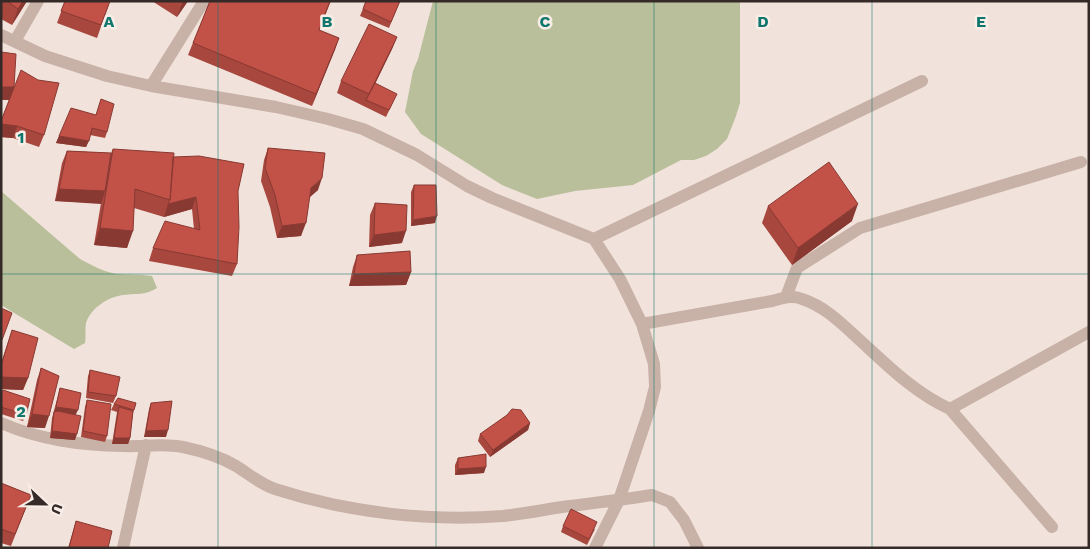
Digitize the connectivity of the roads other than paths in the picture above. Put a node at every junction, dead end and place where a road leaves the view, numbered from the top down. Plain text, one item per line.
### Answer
1 (38, 1) edge
2 (204, 1) edge
3 (1, 34) edge
4 (15, 41) junction
5 (922, 81) dead end
6 (151, 86) junction
7 (1081, 162) dead end
8 (594, 239) junction
9 (786, 297) junction
10 (642, 324) junction
11 (1089, 332) edge
12 (950, 409) junction
13 (1, 423) edge
14 (146, 445) junction
15 (619, 500) junction
16 (1052, 528) dead end
17 (122, 548) edge
18 (595, 548) edge
19 (698, 548) edge

1 - 4 street
2 - 6 street
3 - 4 street
4 - 6 street
5 - 8 street
6 - 8 street
7 - 9 street
8 - 10 street
9 - 10 street
9 - 12 street
10 - 15 street
11 - 12 street
12 - 16 street
13 - 14 street
14 - 15 street
14 - 17 street
15 - 18 street
15 - 19 street

